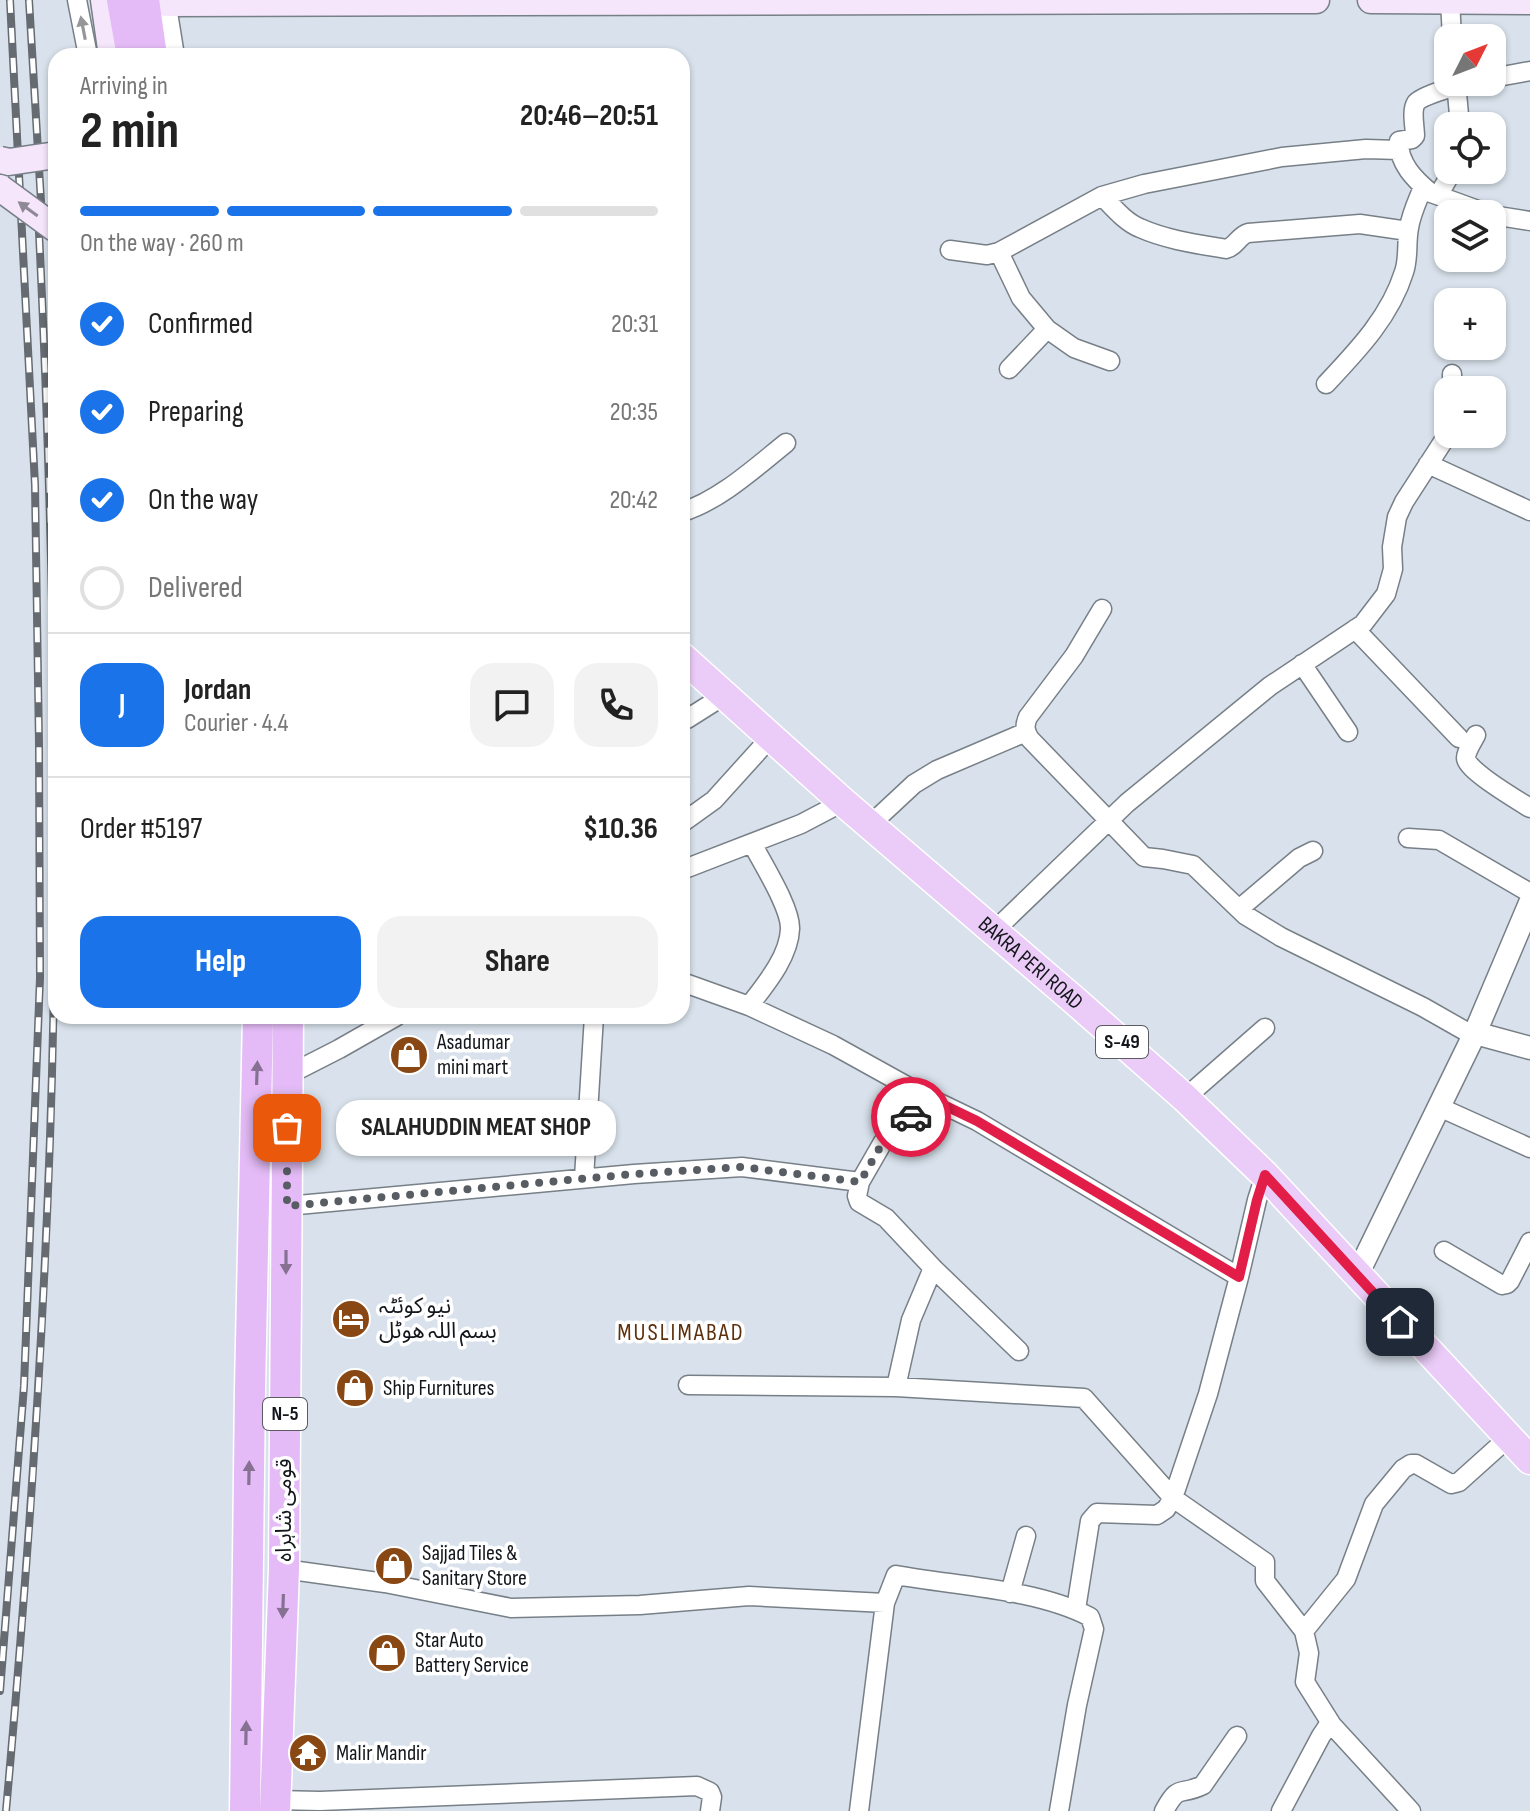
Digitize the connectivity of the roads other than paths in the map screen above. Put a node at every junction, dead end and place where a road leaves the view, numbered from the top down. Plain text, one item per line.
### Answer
1 (77, 0) edge
2 (104, 0) edge
3 (122, 0) edge
4 (1316, 0) edge
5 (1371, 0) edge
6 (1450, 0) edge
7 (159, 1) edge
8 (265, 1) edge
9 (744, 1) edge
10 (1530, 1) edge
11 (1451, 24) edge
12 (86, 48) edge
13 (111, 48) edge
14 (131, 48) edge
15 (153, 48) edge
16 (173, 48) edge
17 (1530, 71) edge
18 (1506, 75) edge
19 (1434, 94) edge
20 (1399, 150) junction
21 (48, 156) edge
22 (0, 160) edge
23 (1438, 184) edge
24 (0, 188) edge
25 (1431, 191) junction
26 (1102, 196) junction
27 (1454, 200) edge
28 (1506, 217) edge
29 (1530, 221) edge
30 (48, 223) edge
31 (1408, 231) junction
32 (950, 250) dead end
33 (999, 252) junction
34 (1047, 329) junction
35 (1110, 361) dead end
36 (1009, 369) dead end
37 (1326, 384) dead end
38 (786, 443) dead end
39 (1439, 448) edge
40 (1428, 464) junction
41 (690, 509) edge
42 (1530, 511) edge
43 (1102, 609) dead end
44 (1355, 629) junction
45 (690, 664) edge
46 (1302, 664) junction
47 (725, 695) junction
48 (690, 717) edge
49 (1026, 732) junction
50 (1348, 732) dead end
51 (771, 737) junction
52 (843, 802) junction
53 (1530, 808) edge
54 (690, 817) edge
55 (1109, 820) junction
56 (870, 825) junction
57 (1408, 838) dead end
58 (752, 843) junction
59 (1313, 851) dead end
60 (690, 867) edge
61 (1530, 893) edge
62 (1530, 903) edge
63 (1239, 909) junction
64 (994, 931) junction
65 (690, 985) edge
66 (749, 1006) junction
67 (258, 1024) edge
68 (288, 1024) edge
69 (383, 1024) edge
70 (594, 1024) edge
71 (1265, 1028) dead end
72 (1474, 1034) junction
73 (1530, 1048) edge
74 (288, 1075) junction
75 (925, 1096) junction
76 (1185, 1098) junction
77 (1439, 1107) junction
78 (1530, 1148) edge
79 (1265, 1175) junction
80 (584, 1178) junction
81 (860, 1182) junction
82 (287, 1206) junction
83 (1530, 1242) edge
84 (1444, 1251) dead end
85 (933, 1268) junction
86 (1357, 1275) junction
87 (1522, 1276) edge
88 (1239, 1277) junction
89 (1019, 1351) dead end
90 (688, 1385) dead end
91 (896, 1387) junction
92 (1508, 1438) junction
93 (1530, 1460) edge
94 (1173, 1498) junction
95 (1026, 1536) dead end
96 (284, 1569) junction
97 (1010, 1593) junction
98 (885, 1603) junction
99 (1076, 1609) junction
100 (1304, 1631) junction
101 (1332, 1725) junction
102 (1237, 1736) dead end
103 (275, 1806) edge
104 (242, 1807) edge
105 (710, 1811) edge
106 (859, 1811) edge
107 (1059, 1811) edge
108 (1164, 1811) edge
109 (1281, 1811) edge
110 (1411, 1811) edge

12 -> 1 street
2 - 13 main road
3 - 14 highway
4 - 9 main road
5 - 6 main road
6 - 10 main road
6 - 11 street
7 - 8 main road
7 - 15 highway
7 - 16 street
8 - 9 main road
17 - 18 street
19 - 20 street
20 - 25 street
20 - 26 street
21 - 22 main road, bridge
23 - 25 street
30 -> 24 main road, bridge
25 - 27 street
25 - 31 street
26 - 31 street
26 - 33 street
28 - 29 street
31 - 37 street
32 - 33 street
33 - 34 street
34 - 35 street
34 - 36 street
38 - 41 street
39 - 40 street
40 - 42 street
40 - 44 street
43 - 49 street
44 - 46 street
44 - 53 street
45 - 47 main road, BAKRA PERI ROAD / S-49
46 - 50 street
46 - 55 street
47 - 48 street
47 - 51 main road, BAKRA PERI ROAD / S-49
49 - 55 street
49 - 56 street
51 - 52 main road, BAKRA PERI ROAD / S-49
51 - 54 street
52 - 56 main road, BAKRA PERI ROAD / S-49
52 - 58 street
55 - 63 street
55 - 64 street
56 - 64 main road, BAKRA PERI ROAD / S-49
57 - 61 street
58 - 60 street
58 - 66 street
59 - 63 street
62 - 72 street
63 - 72 street
64 - 76 main road, BAKRA PERI ROAD / S-49
65 - 66 street
66 - 75 street
104 -> 67 highway, قومی شاہراہ / N-5
68 - 74 highway, قومی شاہراہ / N-5
69 - 74 street
70 - 80 street
71 - 76 street
72 - 73 street
72 - 77 street
74 - 82 highway, قومی شاہراہ / N-5
75 - 81 street
75 - 88 street
76 - 79 main road, BAKRA PERI ROAD / S-49
77 - 78 street
77 - 86 street
79 - 86 main road, BAKRA PERI ROAD / S-49
79 - 88 street
80 - 81 street
80 - 82 street
81 - 85 street
82 -> 96 highway, قومی شاہراہ / N-5
83 - 87 street
84 - 87 street
85 - 89 street
85 - 91 street
86 - 92 main road, BAKRA PERI ROAD / S-49
88 - 94 street
90 - 91 street
91 - 94 street
92 - 93 main road, BAKRA PERI ROAD / S-49
92 - 100 street
94 - 99 street
94 - 100 street
95 - 97 street
96 - 98 street
96 -> 103 highway, قومی شاہراہ / N-5
97 - 98 street
97 - 99 street
98 - 106 street
99 - 107 street
100 - 101 street
101 - 109 street
101 - 110 street
102 - 108 street
103 - 104 main road
103 - 105 street

